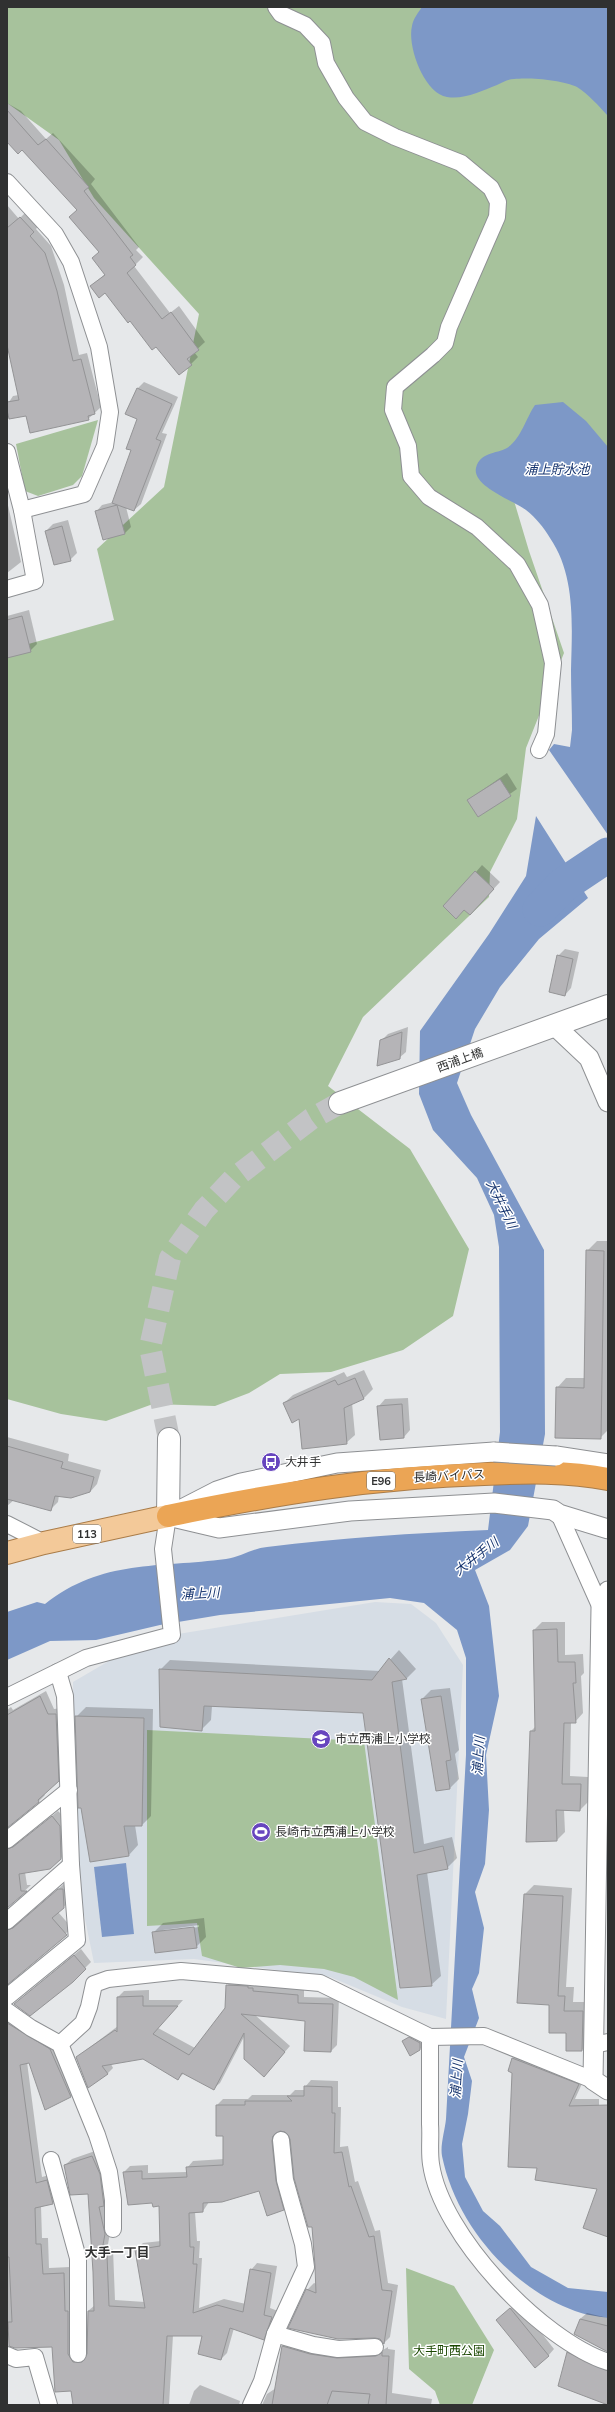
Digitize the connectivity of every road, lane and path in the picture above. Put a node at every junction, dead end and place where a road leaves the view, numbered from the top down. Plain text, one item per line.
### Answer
1 (276, 7) edge
2 (7, 182) edge
3 (7, 452) edge
4 (22, 510) junction
5 (7, 589) edge
6 (539, 750) dead end
7 (608, 1006) edge
8 (554, 1026) junction
9 (608, 1102) edge
10 (340, 1103) tunnel mouth
11 (169, 1439) tunnel mouth
12 (495, 1479) junction
13 (606, 1480) edge
14 (556, 1512) junction
15 (168, 1516) junction
16 (7, 1524) edge
17 (608, 1529) edge
18 (44, 1543) junction
19 (7, 1553) edge
20 (608, 1591) edge
21 (601, 1608) junction
22 (58, 1672) junction
23 (7, 1697) edge
24 (69, 1790) junction
25 (7, 1840) edge
26 (71, 1865) junction
27 (7, 1921) edge
28 (7, 1997) edge
29 (7, 2011) edge
30 (430, 2037) junction
31 (60, 2044) junction
32 (601, 2044) edge
33 (601, 2085) edge
34 (281, 2140) dead end
35 (51, 2160) dead end
36 (112, 2229) dead end
37 (275, 2334) junction
38 (375, 2347) dead end
39 (78, 2354) dead end
40 (7, 2356) edge
41 (608, 2362) edge
42 (49, 2405) edge
43 (251, 2405) edge

1 - 6 street
2 - 4 street
3 - 4 street
4 - 5 street
7 - 8 main road, 西浦上橋
8 - 9 street
8 - 10 main road, 西浦上橋
11 - 15 main road
12 - 13 highway, 長崎バイパス / E96
12 - 14 street
12 - 15 highway, 長崎バイパス / E96
12 - 15 street
12 - 15 street
14 - 17 street
14 - 21 street
15 - 18 main road, 113
15 - 22 street
16 - 18 street
18 - 19 main road, 113
20 - 21 street
21 - 32 street
22 - 23 street
22 - 24 street
24 - 25 street
24 - 26 street
26 - 27 street
26 - 28 street
29 - 31 street
30 - 31 street
30 - 33 street
30 - 41 street
31 - 36 street
32 - 33 street
34 - 37 street
35 - 39 street
37 - 38 street
37 - 43 street
40 - 42 street

